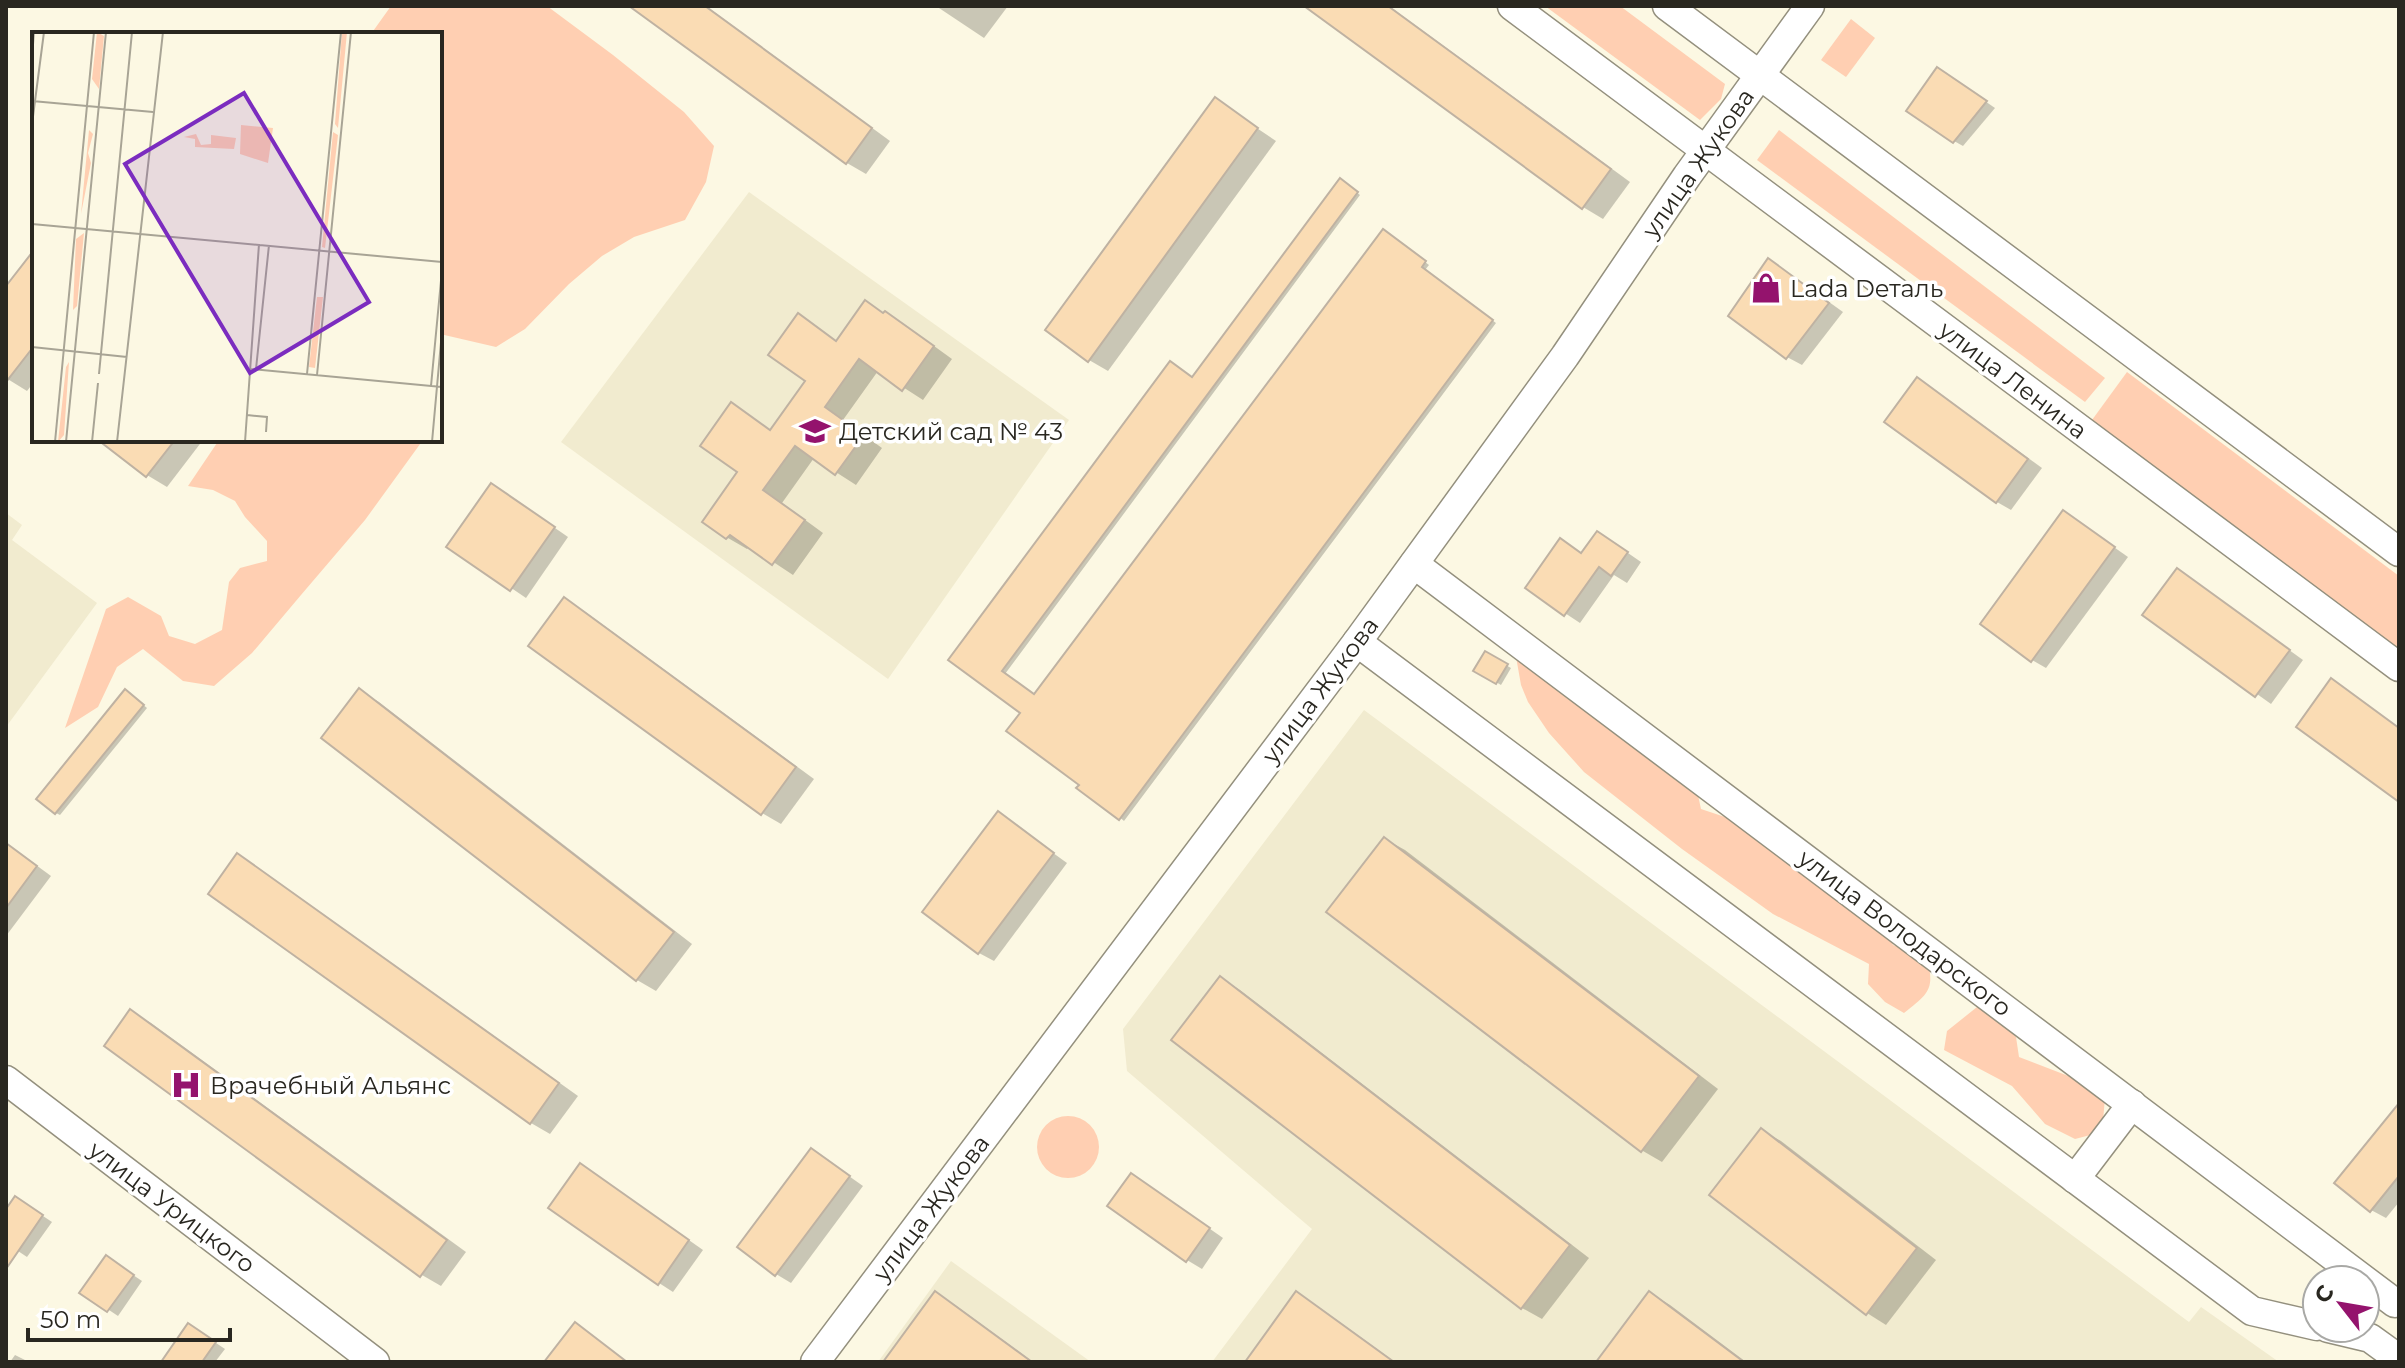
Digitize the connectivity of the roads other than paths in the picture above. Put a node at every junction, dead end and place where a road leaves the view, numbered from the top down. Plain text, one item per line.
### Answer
1 (1512, 6) edge
2 (1667, 6) edge
3 (1810, 6) edge
4 (1760, 76) junction
5 (1706, 150) junction
6 (2399, 552) edge
7 (1414, 564) junction
8 (1357, 642) junction
9 (2399, 667) edge
10 (6, 1080) edge
11 (2132, 1104) junction
12 (2075, 1179) junction
13 (2397, 1300) edge
14 (2301, 1322) edge
15 (2381, 1323) edge
16 (2378, 1344) edge
17 (2399, 1359) edge
18 (375, 1362) edge
19 (815, 1362) edge

1 - 5 street, улица Ленина
2 - 4 street
3 - 4 street, улица Жукова
4 - 5 street, улица Жукова
4 - 6 street
5 - 7 street, улица Жукова
5 - 9 street, улица Ленина
7 - 8 street, улица Жукова
7 - 11 street, улица Володарского
8 - 12 street
8 - 19 street, улица Жукова
10 - 18 street, улица Урицкого
11 - 12 street
11 - 13 street, улица Володарского
12 - 14 street
13 - 15 street
16 - 17 street

